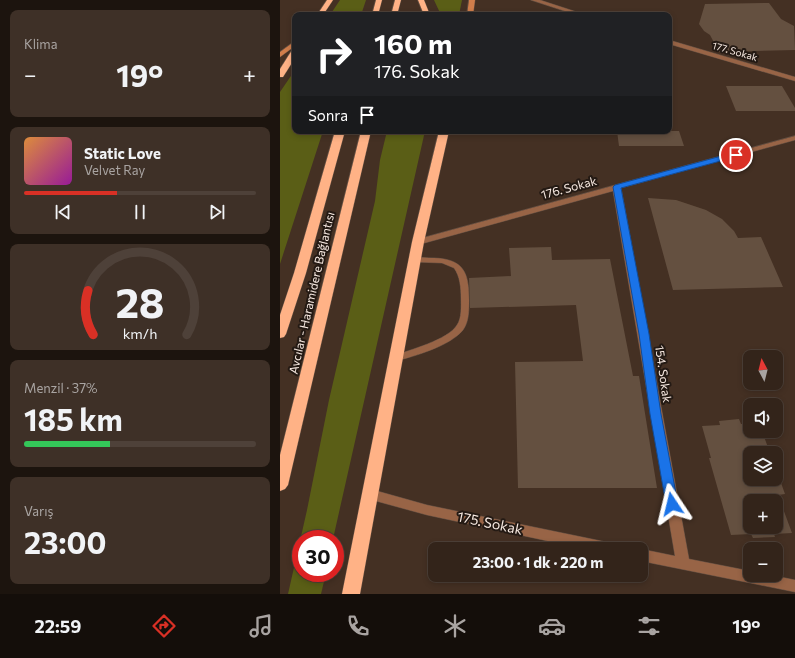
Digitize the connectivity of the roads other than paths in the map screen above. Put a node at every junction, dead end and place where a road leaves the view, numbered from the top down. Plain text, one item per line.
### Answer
1 (330, 0) edge
2 (379, 0) edge
3 (398, 0) edge
4 (421, 0) edge
5 (472, 0) edge
6 (534, 0) edge
7 (322, 12) edge
8 (375, 12) edge
9 (395, 12) edge
10 (426, 12) edge
11 (470, 12) edge
12 (573, 12) edge
13 (672, 43) edge
14 (292, 45) edge
15 (280, 55) edge
16 (292, 57) edge
17 (280, 75) edge
18 (795, 79) edge
19 (339, 134) edge
20 (365, 134) edge
21 (443, 134) edge
22 (795, 138) edge
23 (617, 187) junction
24 (418, 242) junction
25 (415, 260) junction
26 (280, 334) edge
27 (396, 358) junction
28 (280, 486) edge
29 (370, 494) junction
30 (578, 542) edge
31 (648, 557) edge
32 (682, 564) junction
33 (795, 586) edge
34 (351, 594) edge

1 - 7 highway
2 - 8 highway
3 - 9 highway
4 - 10 highway
5 - 11 main road
6 - 12 street
13 - 18 street, 177. Sokak
14 - 15 main road
16 - 17 highway
19 - 26 highway, Avcılar - Haramidere Bağlantısı
20 - 28 highway, Avcılar - Haramidere Bağlantısı
21 - 24 highway
22 - 23 street, 176. Sokak
23 - 24 street, 176. Sokak
23 - 32 street, 154. Sokak
24 - 25 highway
25 - 27 highway
25 - 27 lane
27 - 29 highway
29 - 30 street, 175. Sokak
29 - 34 highway
31 - 32 street
32 - 33 street

